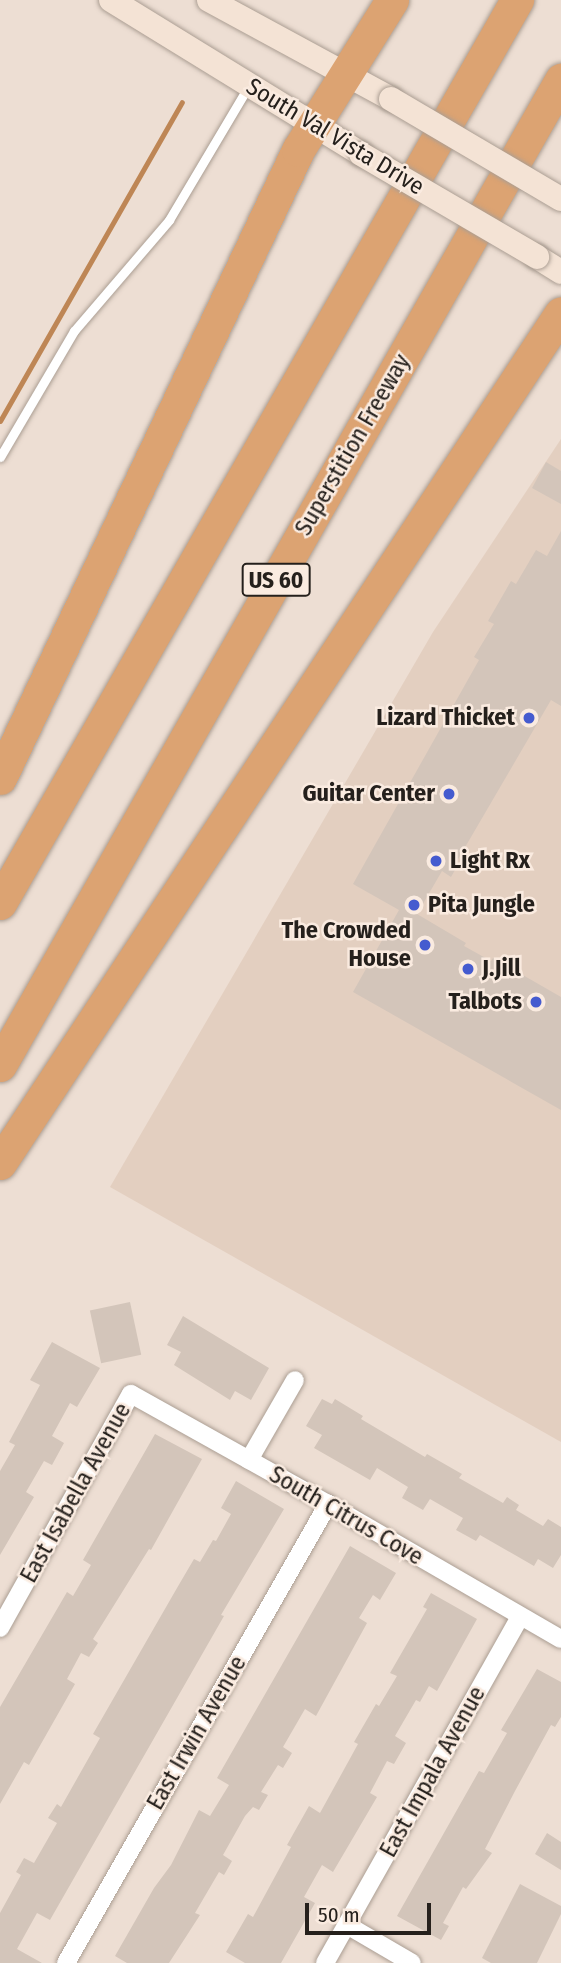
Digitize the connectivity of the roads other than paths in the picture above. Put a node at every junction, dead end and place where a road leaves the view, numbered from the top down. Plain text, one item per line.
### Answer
1 (111, 0) edge
2 (209, 0) edge
3 (391, 0) edge
4 (517, 0) edge
5 (344, 74) junction
6 (561, 80) edge
7 (249, 85) junction
8 (313, 125) junction
9 (561, 199) edge
10 (561, 272) edge
11 (561, 313) edge
12 (0, 457) edge
13 (0, 778) edge
14 (0, 903) edge
15 (0, 1065) edge
16 (0, 1163) edge
17 (295, 1380) dead end
18 (131, 1394) joint
19 (249, 1460) junction
20 (328, 1504) junction
21 (520, 1617) junction
22 (0, 1628) edge
23 (561, 1639) edge
24 (347, 1925) junction
25 (66, 1963) edge
26 (325, 1963) edge
27 (412, 1963) edge

1 - 7 main road, South Val Vista Drive
2 - 5 main road
3 - 5 highway
4 - 14 highway
5 - 8 highway
5 - 9 main road, bridge
6 - 15 highway, Superstition Freeway / US 60
7 - 8 main road, South Val Vista Drive
7 - 12 lane
8 - 10 main road, South Val Vista Drive, bridge
8 - 13 highway
11 - 16 highway
17 - 19 street
18 - 19 street, South Citrus Cove
18 - 22 street, East Isabella Avenue
19 - 20 street, South Citrus Cove
20 - 21 street, South Citrus Cove
20 - 25 street, East Irwin Avenue
21 - 23 street, South Citrus Cove
21 - 24 street, East Impala Avenue
24 - 26 street, East Impala Avenue
24 - 27 street

